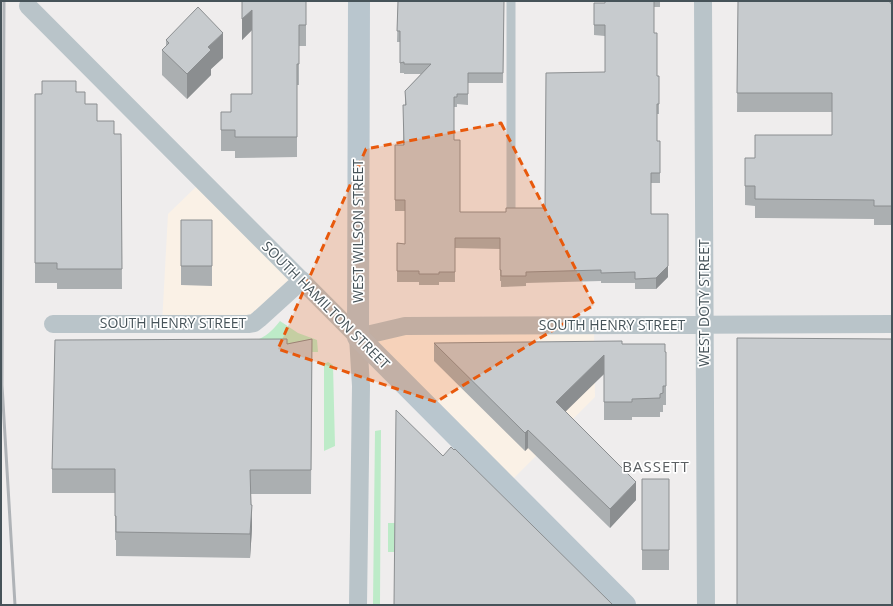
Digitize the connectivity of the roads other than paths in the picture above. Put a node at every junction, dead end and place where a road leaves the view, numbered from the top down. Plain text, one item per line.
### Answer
1 (359, 1) edge
2 (511, 1) edge
3 (703, 1) edge
4 (28, 6) dead end
5 (511, 208) edge
6 (302, 280) junction
7 (53, 324) dead end
8 (892, 324) edge
9 (704, 325) junction
10 (358, 337) junction
11 (358, 605) edge
12 (625, 605) edge
13 (706, 605) edge

1 - 10 street, WEST WILSON STREET
2 - 5 lane
3 - 9 street, WEST DOTY STREET
4 - 6 street, SOUTH HAMILTON STREET
6 - 7 street, SOUTH HENRY STREET
6 - 10 street, SOUTH HAMILTON STREET
8 - 9 street, SOUTH HENRY STREET
9 - 10 street, SOUTH HENRY STREET
9 - 13 street, WEST DOTY STREET
10 - 11 street, WEST WILSON STREET
10 - 12 street, SOUTH HAMILTON STREET

